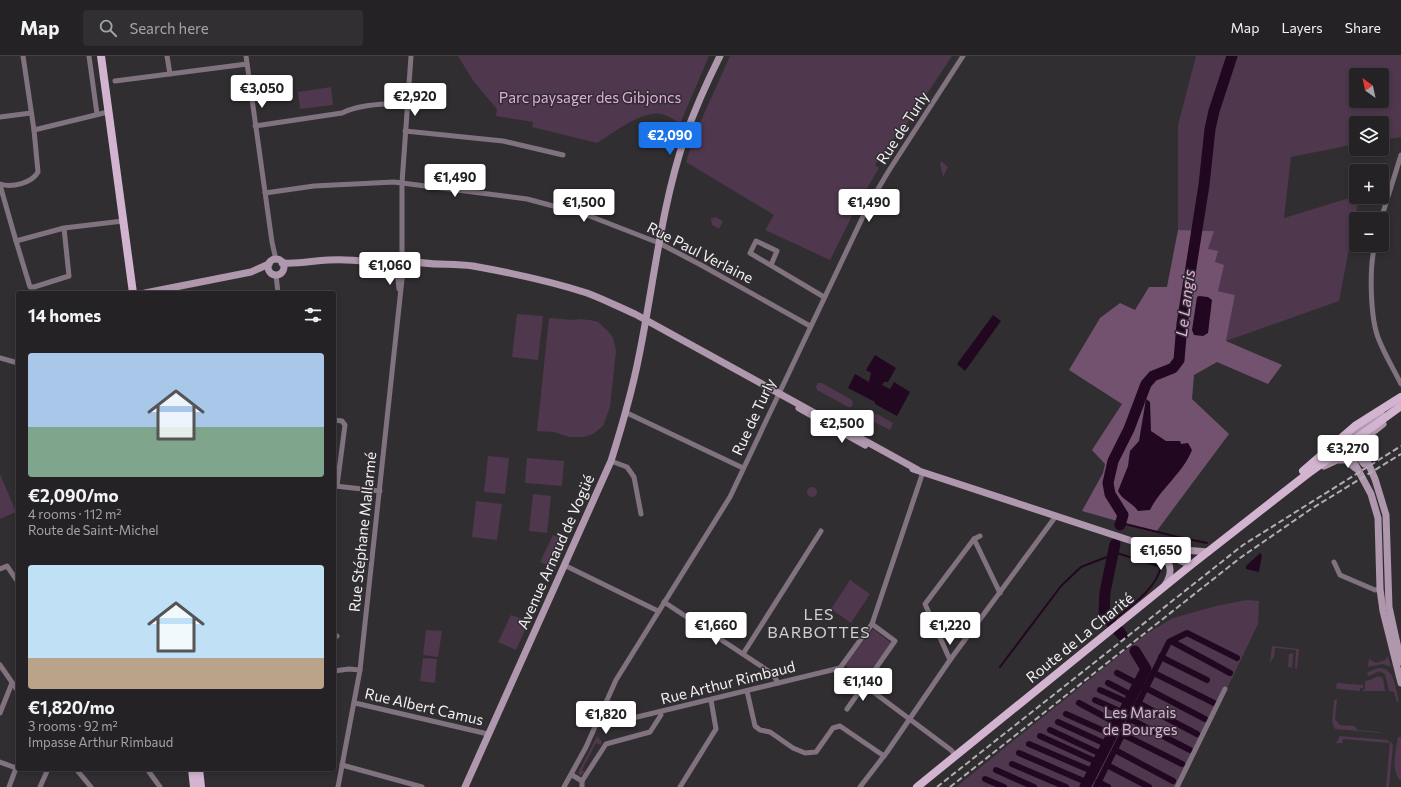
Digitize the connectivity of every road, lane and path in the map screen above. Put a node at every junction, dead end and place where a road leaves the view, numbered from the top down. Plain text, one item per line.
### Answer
1 (23, 56) edge
2 (89, 56) edge
3 (96, 56) edge
4 (101, 56) edge
5 (167, 56) edge
6 (246, 56) edge
7 (412, 56) edge
8 (720, 56) edge
9 (963, 56) edge
10 (247, 64) junction
11 (170, 74) junction
12 (115, 81) dead end
13 (408, 102) junction
14 (31, 113) junction
15 (103, 113) junction
16 (0, 117) edge
17 (255, 126) junction
18 (34, 130) junction
19 (405, 131) junction
20 (563, 155) dead end
21 (1401, 155) edge
22 (402, 183) junction
23 (0, 185) edge
24 (265, 193) junction
25 (1383, 212) edge
26 (120, 221) junction
27 (64, 228) junction
28 (16, 241) junction
29 (659, 243) junction
30 (1374, 252) edge
31 (279, 261) junction
32 (400, 261) junction
33 (269, 264) junction
34 (300, 264) junction
35 (771, 265) junction
36 (251, 272) junction
37 (276, 273) junction
38 (128, 291) edge
39 (133, 291) edge
40 (155, 291) edge
41 (278, 291) edge
42 (824, 297) junction
43 (645, 320) junction
44 (810, 326) junction
45 (0, 358) edge
46 (16, 362) edge
47 (1401, 384) edge
48 (778, 393) junction
49 (1401, 397) edge
50 (1388, 406) junction
51 (1401, 407) edge
52 (627, 413) junction
53 (336, 420) edge
54 (1352, 441) junction
55 (1347, 449) junction
56 (1328, 450) junction
57 (611, 461) junction
58 (743, 468) junction
59 (921, 471) junction
60 (336, 486) edge
61 (380, 491) junction
62 (1371, 494) junction
63 (1382, 500) junction
64 (1261, 511) junction
65 (640, 514) dead end
66 (1056, 516) junction
67 (821, 531) dead end
68 (980, 536) dead end
69 (974, 539) junction
70 (1138, 543) junction
71 (1185, 550) junction
72 (1208, 552) junction
73 (1162, 553) junction
74 (1334, 562) dead end
75 (564, 565) junction
76 (1191, 565) junction
77 (0, 570) edge
78 (16, 579) edge
79 (1162, 588) junction
80 (1380, 589) junction
81 (1000, 593) junction
82 (664, 602) junction
83 (658, 611) junction
84 (872, 624) junction
85 (743, 654) junction
86 (950, 660) junction
87 (1401, 662) edge
88 (0, 665) edge
89 (840, 668) junction
90 (360, 670) junction
91 (336, 671) edge
92 (12, 683) junction
93 (778, 683) junction
94 (1401, 683) edge
95 (864, 685) junction
96 (16, 689) edge
97 (1225, 689) dead end
98 (747, 690) junction
99 (711, 700) junction
100 (355, 703) junction
101 (847, 709) dead end
102 (660, 712) junction
103 (0, 713) edge
104 (909, 718) junction
105 (598, 722) junction
106 (488, 734) junction
107 (884, 756) junction
108 (956, 756) junction
109 (0, 762) edge
110 (342, 765) junction
111 (16, 766) edge
112 (16, 769) edge
113 (47, 771) edge
114 (78, 771) edge
115 (148, 771) edge
116 (192, 771) edge
117 (199, 771) edge
118 (572, 774) junction
119 (582, 781) junction
120 (9, 787) edge
121 (40, 787) edge
122 (91, 787) edge
123 (160, 787) edge
124 (194, 787) edge
125 (201, 787) edge
126 (338, 787) edge
127 (422, 787) edge
128 (465, 787) edge
129 (564, 787) edge
130 (582, 787) edge
131 (680, 787) edge
132 (860, 787) edge
133 (917, 787) edge
134 (1177, 787) edge

1 - 14 street
2 - 15 street
3 - 15 main road
4 - 15 main road
5 - 11 street
6 - 10 street
7 - 13 street, Rue Stéphane Mallarmé
8 - 29 main road, Avenue Arnaud de Vogüé
9 - 42 street, Rue de Turly
10 - 11 street
10 - 17 street
11 - 12 street
13 - 17 street
13 - 19 street, Rue Stéphane Mallarmé
14 - 16 street
14 - 18 street
15 - 18 street
15 - 26 main road
17 - 24 street
18 - 23 street
19 - 20 street
19 - 22 street, Rue Stéphane Mallarmé
21 - 25 street
22 - 24 street, Rue Paul Verlaine
22 - 29 street, Rue Paul Verlaine
22 - 32 street, Rue Stéphane Mallarmé
23 - 28 street
24 - 31 street
26 - 27 street
26 - 38 main road
26 - 39 main road
27 - 28 street
27 - 28 street
29 - 43 main road, Avenue Arnaud de Vogüé
29 - 44 street, Rue Paul Verlaine
30 - 47 street
31 - 33 main road
31 - 34 main road
31 - 37 main road
32 - 34 main road
32 - 43 main road
32 - 61 street, Rue Stéphane Mallarmé
33 - 36 main road
33 - 37 main road
34 - 37 main road
35 - 35 street
35 - 42 street
36 - 37 main road
36 - 40 main road
37 - 41 street
42 - 44 street, Rue de Turly
43 - 48 main road
43 - 52 main road, Avenue Arnaud de Vogüé
44 - 48 street, Rue de Turly
45 - 46 street
48 - 58 street, Rue de Turly
48 - 59 main road
49 - 50 main road, Route de La Charité
50 - 54 main road
50 - 56 main road, Route de La Charité
51 - 54 main road, Route de La Charité
51 - 63 main road
52 - 57 main road, Avenue Arnaud de Vogüé
52 - 58 street
53 - 60 street
54 - 55 main road, Route de La Charité
55 - 56 main road
55 - 62 main road
55 - 63 main road
55 - 64 main road, Route de La Charité
56 - 64 main road, Route de La Charité
57 - 65 street
57 - 75 main road, Avenue Arnaud de Vogüé
58 - 82 street, Rue de Turly
59 - 66 main road
59 - 84 street
60 - 61 street
61 - 90 street, Rue Stéphane Mallarmé
62 - 64 main road
62 - 80 main road
63 - 87 main road
64 - 72 main road, Route de La Charité
66 - 70 main road
66 - 81 street
67 - 85 street
68 - 69 street
69 - 81 street
69 - 86 street
70 - 71 main road
70 - 73 main road
71 - 72 main road
71 - 76 main road
72 - 76 main road, Route de La Charité
73 - 76 main road
73 - 79 main road
74 - 80 street
75 - 83 street
75 - 106 main road, Avenue Arnaud de Vogüé
76 - 79 main road, Route de La Charité
77 - 78 street
79 - 108 main road, Route de La Charité
80 - 94 main road
81 - 86 street
82 - 83 street, Rue de Turly
82 - 85 street
83 - 105 street, Rue de Turly
84 - 89 street
84 - 95 street
85 - 93 street
86 - 104 street
88 - 92 street
89 - 93 street, Rue Arthur Rimbaud
89 - 95 street
90 - 91 street
90 - 100 street, Rue Stéphane Mallarmé
92 - 96 street
92 - 103 street
93 - 98 street, Rue Arthur Rimbaud
95 - 101 street
95 - 104 street
97 - 134 street
98 - 99 street, Rue Arthur Rimbaud
98 - 107 street
99 - 102 street, Rue Arthur Rimbaud
99 - 131 street
100 - 106 street, Rue Albert Camus
100 - 110 street, Rue Stéphane Mallarmé
102 - 105 street, Rue Arthur Rimbaud
102 - 119 street
104 - 107 street
104 - 108 street
105 - 118 street, Rue de Turly
106 - 128 main road, Avenue Arnaud de Vogüé
107 - 132 street
108 - 133 main road, Route de La Charité
109 - 111 street
110 - 126 street, Rue Stéphane Mallarmé
110 - 127 street
112 - 120 street
113 - 121 street
114 - 122 street
115 - 123 street
116 - 124 main road
117 - 125 main road
118 - 119 street
118 - 129 street, Rue de Turly
119 - 130 street

